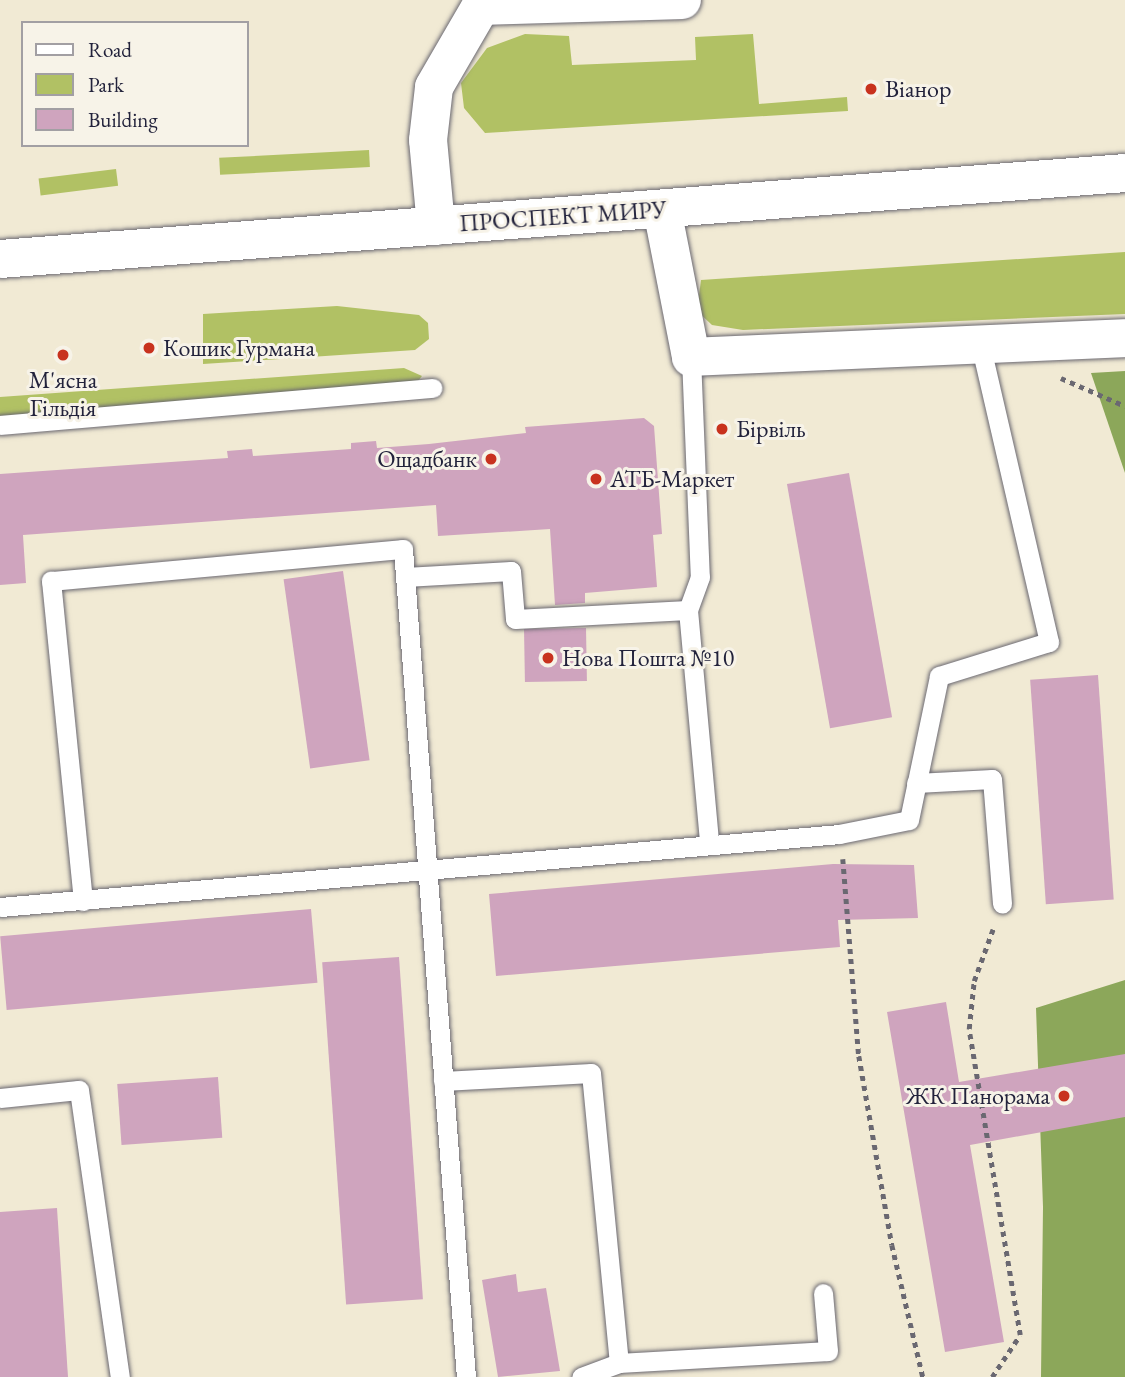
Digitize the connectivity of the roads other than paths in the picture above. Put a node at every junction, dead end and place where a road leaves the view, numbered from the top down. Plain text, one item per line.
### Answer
1 (682, 0) edge
2 (482, 2) edge
3 (1125, 173) edge
4 (662, 209) junction
5 (436, 226) junction
6 (0, 260) edge
7 (1125, 338) edge
8 (684, 341) junction
9 (980, 344) junction
10 (432, 388) dead end
11 (0, 425) edge
12 (405, 577) junction
13 (688, 610) junction
14 (916, 783) junction
15 (709, 842) junction
16 (431, 865) junction
17 (83, 901) junction
18 (1002, 904) road end
19 (0, 907) edge
20 (443, 1081) junction
21 (0, 1098) edge
22 (823, 1293) dead end
23 (619, 1363) junction
24 (120, 1377) edge
25 (466, 1377) edge
26 (582, 1377) edge

1 - 2 main road
2 - 5 main road
3 - 4 main road, ПРОСПЕКТ МИРУ
4 - 5 main road, ПРОСПЕКТ МИРУ
4 - 8 main road
5 - 6 main road, ПРОСПЕКТ МИРУ
7 - 9 main road
8 - 9 main road
8 - 13 lane
9 - 14 lane
10 - 11 lane
12 - 13 lane
12 - 16 lane
12 - 17 lane
13 - 15 lane
14 - 15 lane
14 - 18 lane
15 - 16 lane
16 - 17 lane
16 - 20 lane
17 - 19 lane
20 - 23 lane
20 - 25 lane
21 - 24 lane
22 - 23 lane
23 - 26 lane

